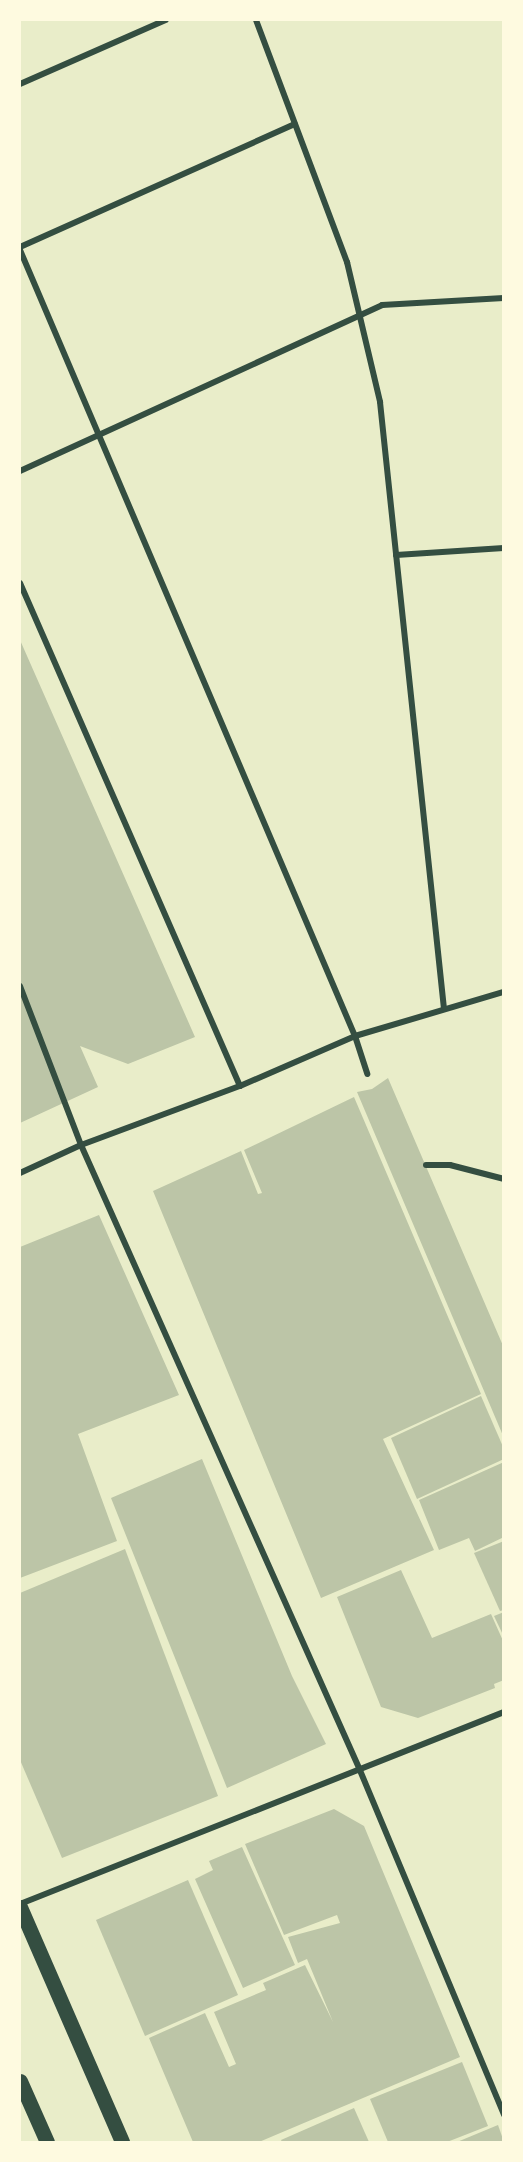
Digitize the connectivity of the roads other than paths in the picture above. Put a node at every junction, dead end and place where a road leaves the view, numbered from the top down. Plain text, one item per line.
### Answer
1 (166, 20) edge
2 (256, 20) edge
3 (20, 84) edge
4 (295, 124) junction
5 (20, 248) edge
6 (504, 298) edge
7 (360, 314) junction
8 (100, 434) junction
9 (20, 471) edge
10 (504, 548) edge
11 (396, 555) junction
12 (20, 583) edge
13 (20, 986) edge
14 (504, 992) edge
15 (444, 1009) junction
16 (355, 1036) junction
17 (367, 1074) dead end
18 (240, 1086) junction
19 (81, 1145) junction
20 (426, 1165) dead end
21 (20, 1173) edge
22 (504, 1179) edge
23 (504, 1712) edge
24 (359, 1768) junction
25 (20, 1906) edge
26 (20, 2081) edge
27 (504, 2115) edge
28 (47, 2142) edge
29 (122, 2142) edge

1 - 3 street
2 - 4 street
4 - 5 street
4 - 7 street
5 - 8 street
6 - 7 street
7 - 8 street
7 - 11 street
8 - 9 street
8 - 16 street
10 - 11 street
11 - 15 street
12 - 18 street
13 - 19 street
14 - 15 street
15 - 16 street
16 - 17 street
16 - 18 street
18 - 19 street
19 - 21 street
19 - 24 street
20 - 22 street
23 - 24 street
24 - 25 street
24 - 27 street
25 - 29 main road
26 - 28 main road

